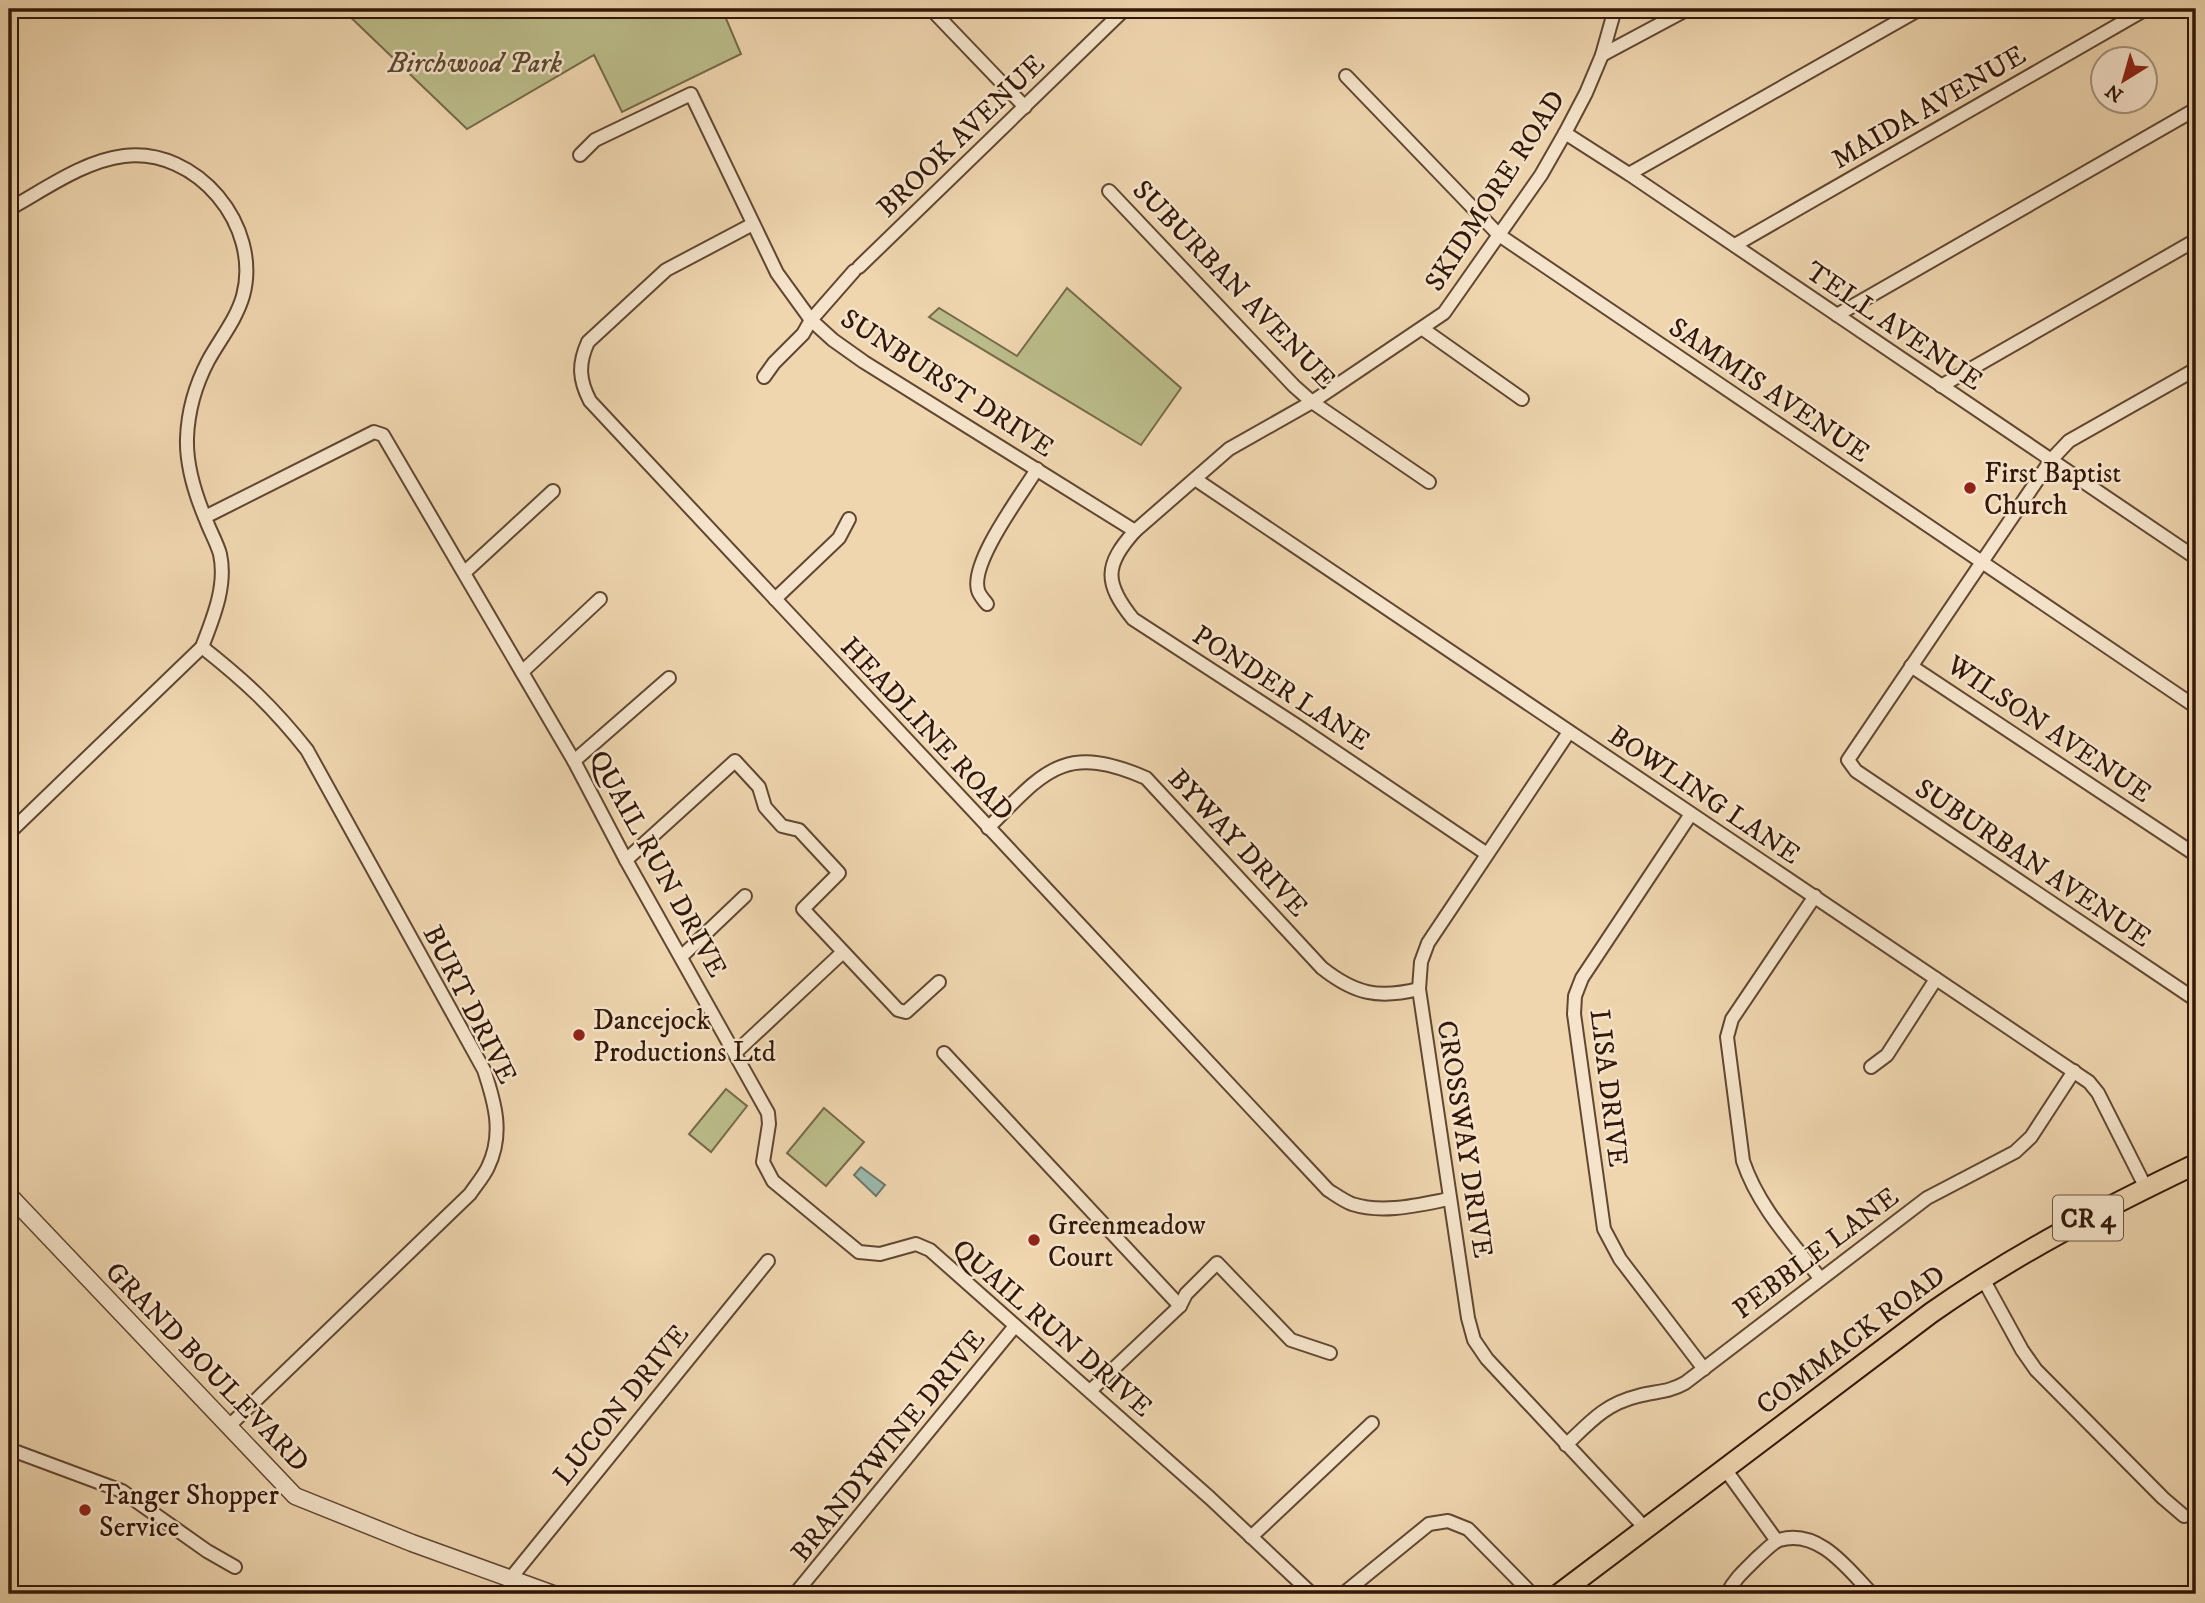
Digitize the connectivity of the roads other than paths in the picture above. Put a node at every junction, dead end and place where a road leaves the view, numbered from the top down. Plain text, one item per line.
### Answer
1 (931, 9) edge
2 (1125, 9) edge
3 (1615, 9) edge
4 (1688, 9) edge
5 (1920, 9) edge
6 (2146, 9) edge
7 (1602, 55) junction
8 (1346, 76) dead end
9 (1025, 107) junction
10 (2196, 109) edge
11 (1565, 133) junction
12 (580, 155) dead end
13 (1629, 174) junction
14 (1109, 191) dead end
15 (9, 209) edge
16 (753, 224) junction
17 (1499, 235) junction
18 (2196, 240) edge
19 (1735, 245) junction
20 (1837, 315) junction
21 (811, 320) junction
22 (1423, 328) junction
23 (2196, 369) edge
24 (764, 377) dead end
25 (1941, 386) junction
26 (1522, 399) dead end
27 (1312, 402) junction
28 (2052, 460) junction
29 (1037, 469) junction
30 (1195, 479) junction
31 (1429, 482) dead end
32 (553, 491) dead end
33 (205, 517) junction
34 (849, 519) dead end
35 (1135, 531) junction
36 (2196, 558) edge
37 (1981, 562) junction
38 (465, 572) junction
39 (775, 599) junction
40 (600, 600) dead end
41 (986, 604) dead end
42 (202, 647) junction
43 (1911, 666) junction
44 (522, 672) junction
45 (669, 678) dead end
46 (2196, 707) edge
47 (1569, 732) junction
48 (574, 761) junction
49 (1691, 814) junction
50 (988, 828) junction
51 (9, 833) edge
52 (1487, 854) junction
53 (2196, 855) edge
54 (626, 860) junction
55 (745, 896) dead end
56 (1815, 896) junction
57 (843, 952) junction
58 (682, 957) junction
59 (1936, 979) junction
60 (939, 982) dead end
61 (1419, 989) junction
62 (2196, 1000) edge
63 (736, 1052) junction
64 (944, 1053) dead end
65 (1871, 1067) dead end
66 (2074, 1071) junction
67 (2196, 1164) edge
68 (2146, 1188) junction
69 (1450, 1199) junction
70 (12, 1204) edge
71 (768, 1261) dead end
72 (1982, 1277) junction
73 (1820, 1279) junction
74 (1180, 1306) junction
75 (1015, 1326) junction
76 (1330, 1353) dead end
77 (1704, 1369) junction
78 (1090, 1391) junction
79 (1372, 1423) dead end
80 (229, 1426) junction
81 (1566, 1445) junction
82 (9, 1449) edge
83 (1725, 1469) junction
84 (2184, 1516) dead end
85 (1646, 1529) junction
86 (1251, 1536) junction
87 (1777, 1541) junction
88 (235, 1567) dead end
89 (510, 1579) junction
90 (553, 1594) edge
91 (795, 1594) edge
92 (1312, 1594) edge
93 (1343, 1594) edge
94 (1532, 1594) edge
95 (1559, 1594) edge
96 (1727, 1594) edge
97 (1872, 1594) edge

1 - 9 street
2 - 9 street, BROOK AVENUE
3 - 7 street, SKIDMORE ROAD
4 - 7 street
5 - 13 street
6 - 19 street, MAIDA AVENUE
7 - 11 street, SKIDMORE ROAD
8 - 17 street, SAMMIS AVENUE
9 - 21 street, BROOK AVENUE
10 - 20 street
11 - 13 street, TELL AVENUE
11 - 17 street, SKIDMORE ROAD
12 - 16 street, SUNBURST DRIVE
13 - 19 street, TELL AVENUE
14 - 27 street, SUBURBAN AVENUE
15 - 33 street
16 - 21 street, SUNBURST DRIVE
16 - 39 street, HEADLINE ROAD
17 - 22 street, SKIDMORE ROAD
17 - 37 street, SAMMIS AVENUE
18 - 25 street
19 - 20 street, TELL AVENUE
20 - 25 street, TELL AVENUE
21 - 24 street, BROOK AVENUE
21 - 29 street, SUNBURST DRIVE
22 - 26 street
22 - 27 street, SKIDMORE ROAD
23 - 28 street
25 - 28 street, TELL AVENUE
27 - 30 street, SKIDMORE ROAD
27 - 31 street, SUBURBAN AVENUE
28 - 36 street, TELL AVENUE
28 - 37 street
29 - 35 street, SUNBURST DRIVE
29 - 41 street
30 - 35 street, PONDER LANE
30 - 47 street, BOWLING LANE
32 - 38 street
33 - 38 street, QUAIL RUN DRIVE
33 - 42 street
34 - 39 street
35 - 52 street, PONDER LANE
37 - 43 street
37 - 46 street, SAMMIS AVENUE
38 - 44 street, QUAIL RUN DRIVE
39 - 50 street, HEADLINE ROAD
40 - 44 street
42 - 51 street
42 - 80 street, BURT DRIVE
43 - 53 street, WILSON AVENUE
43 - 62 street, SUBURBAN AVENUE
44 - 48 street, QUAIL RUN DRIVE
45 - 48 street
47 - 49 street, BOWLING LANE
47 - 52 street, CROSSWAY DRIVE
48 - 54 street, QUAIL RUN DRIVE
49 - 56 street, BOWLING LANE
49 - 77 street, LISA DRIVE
50 - 61 street, BYWAY DRIVE
50 - 69 street, HEADLINE ROAD
52 - 61 street, CROSSWAY DRIVE
54 - 57 street
54 - 58 street, QUAIL RUN DRIVE
55 - 58 street
56 - 59 street, BOWLING LANE
56 - 73 street
57 - 60 street
57 - 63 street
58 - 63 street, QUAIL RUN DRIVE
59 - 65 street
59 - 66 street, BOWLING LANE
61 - 69 street, CROSSWAY DRIVE
63 - 75 street, QUAIL RUN DRIVE
64 - 74 street
66 - 68 street, BOWLING LANE
66 - 73 street, PEBBLE LANE
67 - 68 main road, COMMACK ROAD / CR 4
68 - 72 main road, COMMACK ROAD / CR 4
69 - 81 street, CROSSWAY DRIVE
70 - 80 street, GRAND BOULEVARD
71 - 89 street, LUCON DRIVE
72 - 83 main road, COMMACK ROAD / CR 4
72 - 84 street
73 - 77 street, PEBBLE LANE
74 - 76 street
74 - 78 street
75 - 78 street, QUAIL RUN DRIVE
75 - 91 street, BRANDYWINE DRIVE
77 - 81 street, PEBBLE LANE
78 - 86 street, QUAIL RUN DRIVE
79 - 86 street
80 - 89 street, GRAND BOULEVARD
81 - 85 street, CROSSWAY DRIVE
82 - 88 street
83 - 85 main road, COMMACK ROAD / CR 4
83 - 87 street
85 - 95 main road, COMMACK ROAD / CR 4
86 - 92 street, QUAIL RUN DRIVE
87 - 96 street
87 - 97 street
89 - 90 street, GRAND BOULEVARD
93 - 94 street

